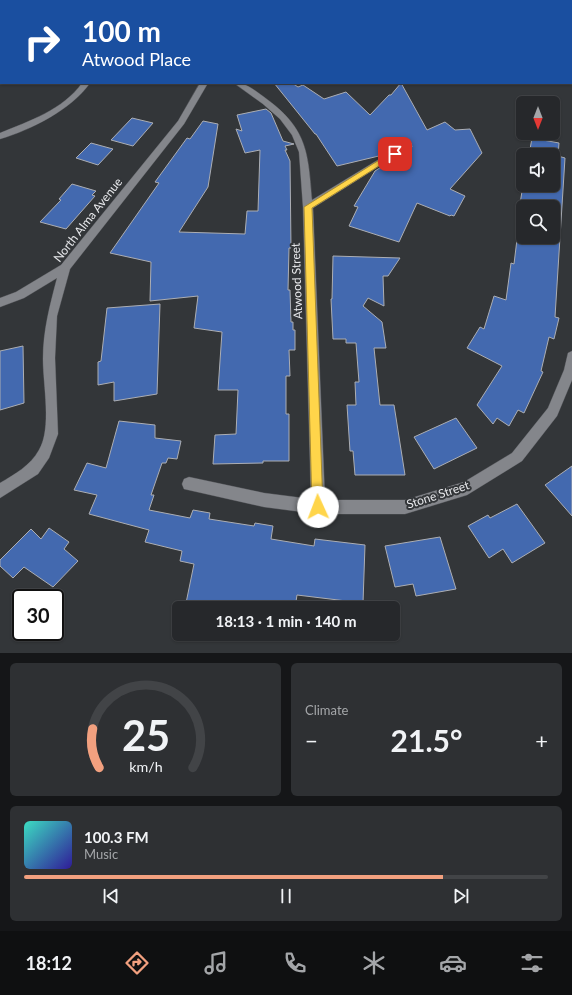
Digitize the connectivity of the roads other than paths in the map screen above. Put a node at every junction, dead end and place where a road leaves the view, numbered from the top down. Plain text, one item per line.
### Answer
1 (86, 84) edge
2 (203, 84) edge
3 (239, 84) edge
4 (0, 136) edge
5 (407, 146) dead end
6 (308, 207) junction
7 (65, 268) junction
8 (0, 303) edge
9 (572, 356) edge
10 (189, 484) dead end
11 (0, 491) edge
12 (318, 507) junction

1 - 4 street
2 - 7 street, North Alma Avenue
3 - 6 street, Atwood Street
5 - 6 street
6 - 12 street, Atwood Street
7 - 8 street
7 - 11 street, North Alma Avenue
9 - 12 street, Stone Street
10 - 12 street, Stone Street

